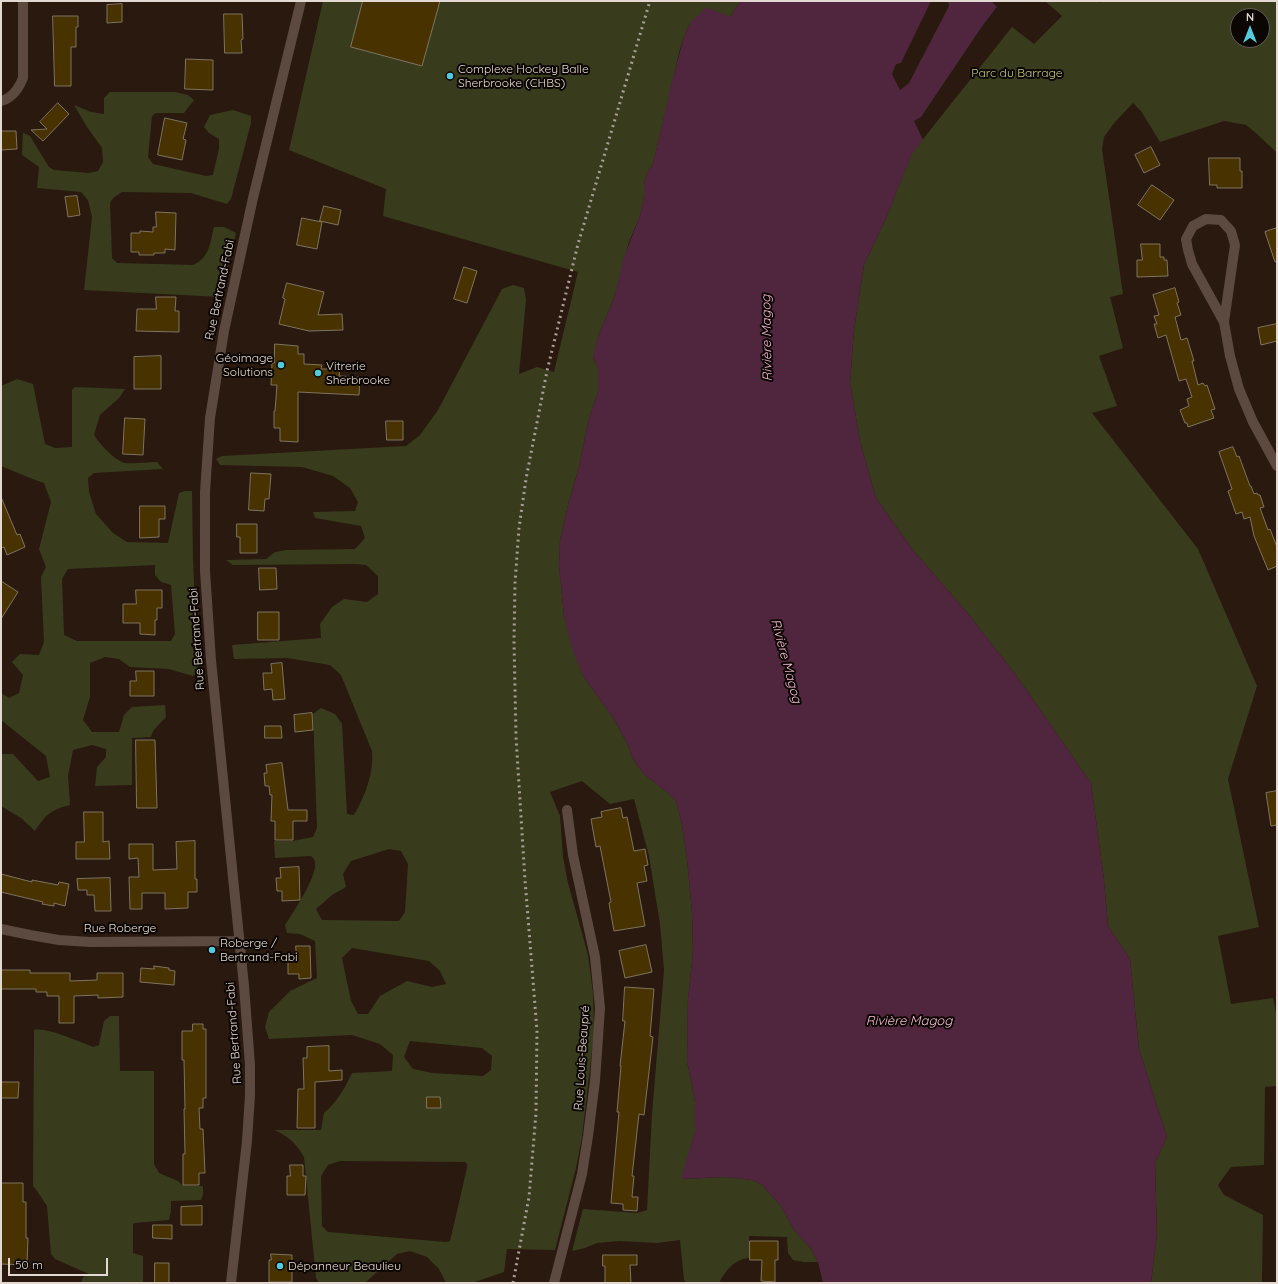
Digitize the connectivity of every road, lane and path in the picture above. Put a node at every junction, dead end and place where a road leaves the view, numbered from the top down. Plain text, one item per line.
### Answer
1 (23, 1) edge
2 (301, 1) edge
3 (1, 101) edge
4 (1224, 322) junction
5 (1277, 466) edge
6 (567, 810) dead end
7 (1, 928) edge
8 (240, 941) junction
9 (231, 1283) edge
10 (554, 1283) edge

1 - 3 street
2 - 8 street, Rue Bertrand-Fabi
4 - 4 street
4 - 5 street
6 - 10 street, Rue Louis-Beaupré
7 - 8 street, Rue Roberge
8 - 9 street, Rue Bertrand-Fabi

